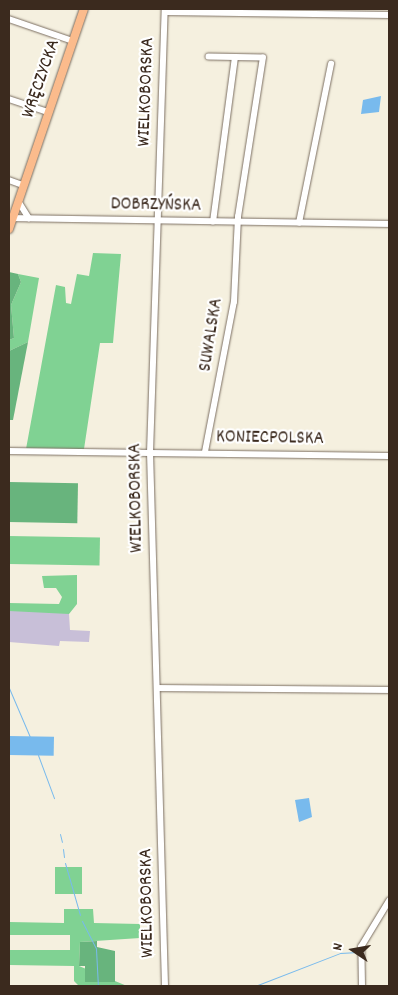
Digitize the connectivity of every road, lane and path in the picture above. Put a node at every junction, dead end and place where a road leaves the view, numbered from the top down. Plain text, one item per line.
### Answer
1 (84, 9) edge
2 (166, 11) edge
3 (389, 15) edge
4 (9, 19) edge
5 (73, 41) junction
6 (209, 57) dead end
7 (235, 58) junction
8 (331, 64) dead end
9 (9, 99) edge
10 (48, 112) junction
11 (31, 161) junction
12 (9, 180) edge
13 (20, 184) junction
14 (19, 201) junction
15 (10, 216) edge
16 (29, 218) junction
17 (158, 221) junction
18 (213, 222) junction
19 (238, 222) junction
20 (299, 223) junction
21 (389, 224) edge
22 (9, 230) edge
23 (9, 451) edge
24 (205, 452) junction
25 (150, 453) junction
26 (389, 456) edge
27 (158, 688) junction
28 (389, 690) edge
29 (389, 901) edge
30 (165, 986) edge
31 (362, 986) edge

1 - 5 main road, WRĘCZYCKA
2 - 3 street
2 - 17 street, WIELKOBORSKA
4 - 5 street
5 - 10 main road, WRĘCZYCKA
6 - 7 street
7 - 18 street
7 - 19 street, SUWALSKA
8 - 20 street
9 - 10 street
10 - 11 main road, WRĘCZYCKA
11 - 13 main road, WRĘCZYCKA
11 - 14 main road, WRĘCZYCKA
12 - 13 street
13 - 15 main road, WRĘCZYCKA
14 - 15 main road, WRĘCZYCKA
14 - 16 street
15 - 16 street, DOBRZYŃSKA
15 - 22 main road, WRĘCZYCKA
16 - 17 street, DOBRZYŃSKA
17 - 18 street, DOBRZYŃSKA
17 - 25 street, WIELKOBORSKA
18 - 19 street, DOBRZYŃSKA
19 - 20 street, DOBRZYŃSKA
19 - 24 street, SUWALSKA
20 - 21 street, DOBRZYŃSKA
23 - 25 street, KONIECPOLSKA
24 - 25 street, KONIECPOLSKA
24 - 26 street, KONIECPOLSKA
25 - 27 street, WIELKOBORSKA
27 - 28 street
27 - 30 street, WIELKOBORSKA
29 - 31 street

